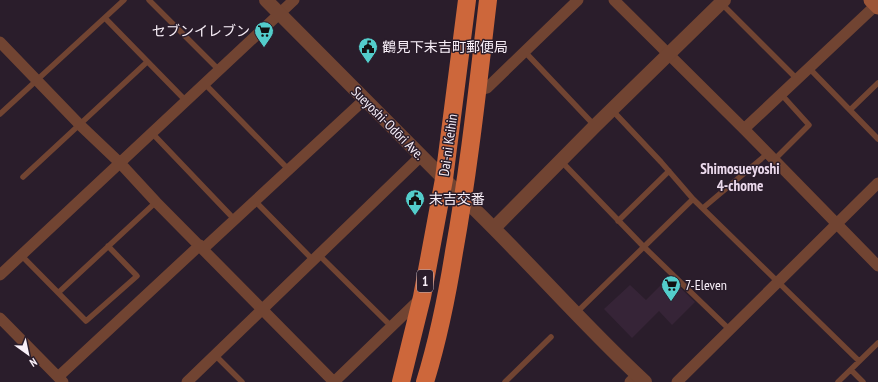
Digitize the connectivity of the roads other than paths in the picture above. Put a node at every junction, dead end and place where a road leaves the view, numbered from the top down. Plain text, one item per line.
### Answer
1 (124, 0) edge
2 (149, 0) edge
3 (266, 0) edge
4 (294, 0) edge
5 (467, 0) edge
6 (488, 0) edge
7 (578, 0) edge
8 (614, 0) edge
9 (723, 2) edge
10 (875, 4) edge
11 (280, 14) junction
12 (105, 18) junction
13 (0, 42) edge
14 (525, 52) junction
15 (668, 54) junction
16 (147, 62) junction
17 (809, 68) junction
18 (219, 70) junction
19 (797, 79) junction
20 (37, 80) junction
21 (878, 83) edge
22 (205, 84) junction
23 (477, 91) junction
24 (781, 94) junction
25 (365, 99) junction
26 (186, 101) junction
27 (612, 110) junction
28 (850, 110) junction
29 (0, 114) edge
30 (80, 125) junction
31 (595, 126) junction
32 (744, 129) junction
33 (152, 133) junction
34 (878, 139) edge
35 (421, 156) junction
36 (770, 157) junction
37 (560, 161) junction
38 (120, 163) junction
39 (288, 169) junction
40 (669, 171) junction
41 (23, 177) dead end
42 (444, 179) junction
43 (878, 183) edge
44 (464, 199) junction
45 (693, 199) junction
46 (254, 200) junction
47 (156, 202) junction
48 (703, 208) junction
49 (234, 219) junction
50 (618, 221) junction
51 (836, 224) junction
52 (494, 228) junction
53 (108, 246) junction
54 (643, 246) junction
55 (202, 247) junction
56 (21, 256) junction
57 (316, 257) junction
58 (878, 266) edge
59 (0, 275) edge
60 (779, 281) junction
61 (59, 292) junction
62 (422, 297) junction
63 (262, 308) junction
64 (576, 313) junction
65 (0, 318) edge
66 (392, 327) junction
67 (730, 330) junction
68 (551, 337) dead end
69 (878, 344) edge
70 (215, 355) junction
71 (859, 361) junction
72 (851, 370) junction
73 (61, 380) edge
74 (638, 380) edge
75 (187, 382) edge
76 (242, 382) edge
77 (334, 382) edge
78 (401, 382) edge
79 (425, 382) edge
80 (505, 382) edge
81 (677, 382) edge
82 (838, 382) edge
83 (863, 382) edge

1 - 12 lane
2 - 18 lane
3 - 11 street, Sueyoshi-Odōri Ave.
4 - 11 street
5 - 42 highway, Dai-ni Keihin / 1
6 - 23 highway, Dai-ni Keihin / 1
7 - 14 street
8 - 15 street
9 - 15 street
9 - 19 lane
10 - 17 street
11 - 18 street
11 - 25 street, Sueyoshi-Odōri Ave.
12 - 16 lane
12 - 20 lane
13 - 20 street
14 - 23 street
14 - 31 lane
15 - 27 street
15 - 32 street
16 - 26 lane
16 - 30 lane
17 - 19 street
17 - 28 lane
18 - 22 street
19 - 24 street
20 - 29 lane
20 - 30 street
21 - 28 lane
22 - 26 street
22 - 39 lane
23 - 44 highway, Dai-ni Keihin / 1
24 - 32 street
24 - 36 lane
25 - 35 street, Sueyoshi-Odōri Ave.
25 - 39 street
26 - 33 street
27 - 31 street
27 - 40 lane
28 - 34 lane
30 - 38 street
30 - 41 lane
31 - 37 street
32 - 36 street
33 - 38 street
33 - 49 lane
35 - 42 street, Sueyoshi-Odōri Ave.
35 - 57 street
36 - 48 lane
36 - 51 street
37 - 50 lane
37 - 52 street
38 - 47 street
38 - 56 street
39 - 46 street
40 - 45 lane
40 - 50 lane
42 - 44 street, Sueyoshi-Odōri Ave.
42 - 62 highway, Dai-ni Keihin / 1
43 - 51 street
44 - 52 street, Sueyoshi-Odōri Ave.
44 - 79 highway, Dai-ni Keihin / 1
45 - 48 lane
45 - 54 lane
46 - 49 street
46 - 57 lane
47 - 53 lane
47 - 55 street
48 - 60 lane
49 - 55 street
50 - 54 lane
51 - 58 street
51 - 60 street
52 - 64 street, Sueyoshi-Odōri Ave.
53 - 61 lane
53 - 61 lane
54 - 64 lane
54 - 67 lane
55 - 63 street
55 - 73 street
56 - 59 street
56 - 61 lane
57 - 63 street
57 - 66 lane
60 - 67 street
60 - 71 lane
62 - 66 street
62 - 78 highway, Dai-ni Keihin / 1
63 - 70 street
63 - 77 street
64 - 74 street, Sueyoshi-Odōri Ave.
65 - 73 street
66 - 77 street
67 - 81 street
68 - 80 lane
69 - 71 lane
70 - 75 street
70 - 76 lane
71 - 72 lane
72 - 82 lane
72 - 83 lane

